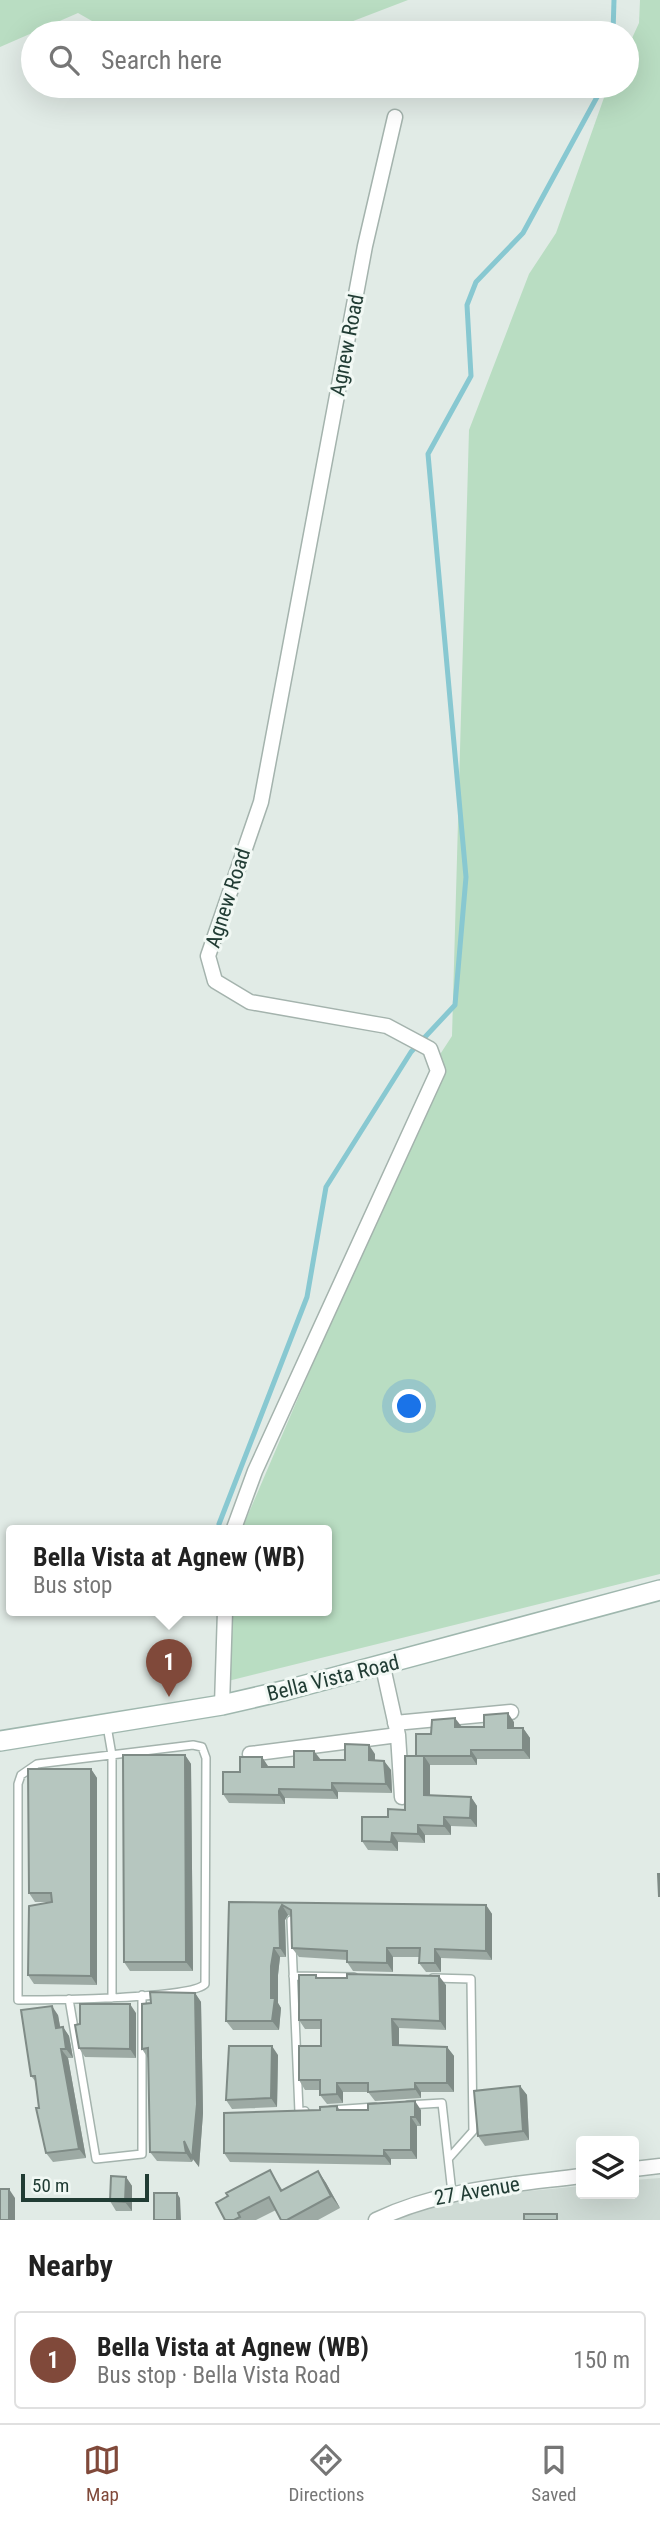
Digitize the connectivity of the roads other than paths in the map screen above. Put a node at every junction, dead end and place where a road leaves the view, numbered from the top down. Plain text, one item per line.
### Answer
1 (395, 117) dead end
2 (235, 1525) edge
3 (660, 1591) edge
4 (225, 1616) edge
5 (383, 1667) junction
6 (222, 1705) junction
7 (511, 1712) edge
8 (107, 1724) junction
9 (397, 1729) junction
10 (0, 1741) edge
11 (250, 1754) edge
12 (112, 1755) junction
13 (401, 1797) dead end
14 (291, 1920) edge
15 (293, 1976) junction
16 (362, 1977) edge
17 (416, 1978) edge
18 (142, 1995) junction
19 (112, 1998) junction
20 (69, 1999) junction
21 (403, 2105) edge
22 (390, 2106) edge
23 (325, 2110) edge
24 (312, 2111) edge
25 (287, 2112) edge
26 (299, 2112) junction
27 (449, 2158) junction
28 (660, 2166) edge
29 (639, 2168) edge
30 (576, 2177) edge
31 (452, 2193) junction
32 (376, 2220) edge

1 - 2 street, Agnew Road
3 - 5 street, Bella Vista Road
4 - 6 street
5 - 6 street, Bella Vista Road
5 - 9 street
6 - 8 street, Bella Vista Road
7 - 9 street
8 - 10 street, Bella Vista Road
8 - 12 lane
9 - 11 street
9 - 13 street
12 - 18 lane
12 - 19 lane
12 - 20 lane
14 - 15 lane
15 - 16 lane
15 - 26 lane
17 - 27 lane
18 - 19 lane
18 - 20 lane
19 - 20 lane
21 - 27 lane
22 - 23 lane
24 - 26 lane
25 - 26 lane
27 - 31 lane
28 - 29 street
30 - 31 street, 27 Avenue
31 - 32 street, 27 Avenue

